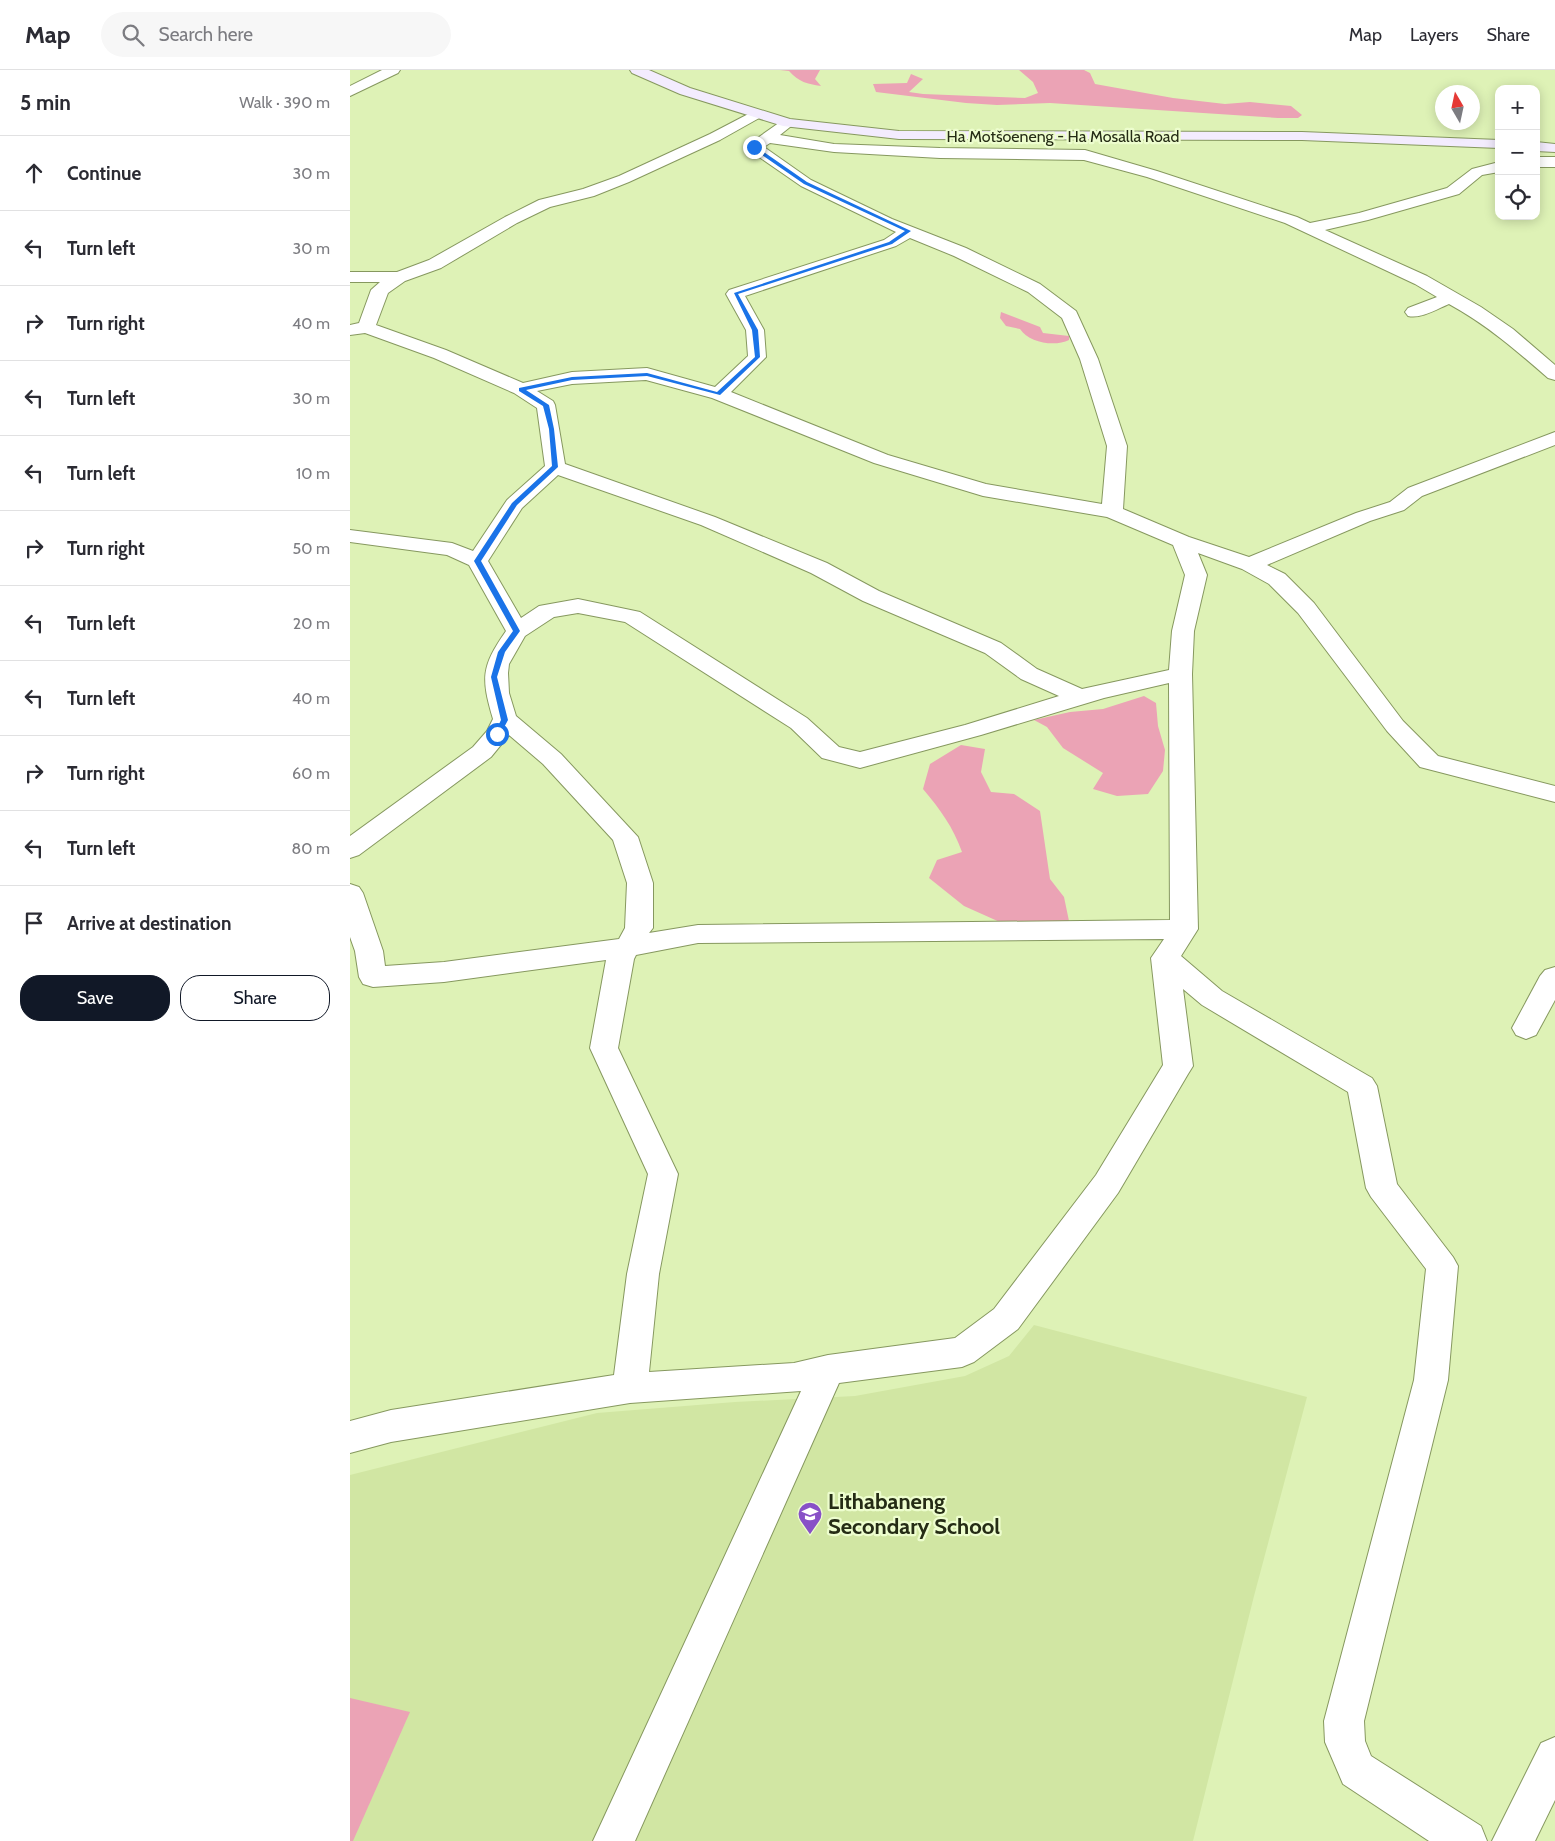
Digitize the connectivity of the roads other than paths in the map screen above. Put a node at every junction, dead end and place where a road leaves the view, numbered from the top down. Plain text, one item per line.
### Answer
1 (393, 70) edge
2 (636, 70) edge
3 (350, 92) edge
4 (756, 114) junction
5 (788, 123) junction
6 (769, 138) junction
7 (1495, 144) edge
8 (1540, 146) edge
9 (1555, 148) edge
10 (1540, 162) edge
11 (1555, 162) edge
12 (1495, 168) edge
13 (1308, 228) junction
14 (909, 231) junction
15 (350, 276) edge
16 (399, 277) junction
17 (1450, 298) junction
18 (1414, 312) dead end
19 (358, 329) edge
20 (1555, 374) edge
21 (521, 389) junction
22 (718, 394) junction
23 (1555, 438) edge
24 (555, 467) junction
25 (1112, 512) junction
26 (350, 536) edge
27 (1182, 541) junction
28 (477, 561) junction
29 (1250, 564) junction
30 (517, 631) junction
31 (1180, 674) junction
32 (1082, 698) junction
33 (505, 720) junction
34 (1555, 794) edge
35 (350, 848) edge
36 (350, 893) edge
37 (1184, 928) junction
38 (627, 947) junction
39 (1165, 958) junction
40 (1555, 978) edge
41 (1526, 1028) dead end
42 (828, 1370) junction
43 (630, 1388) junction
44 (350, 1437) edge
45 (1555, 1757) edge
46 (614, 1841) edge
47 (1466, 1841) edge
48 (1513, 1841) edge

1 - 3 street
2 - 4 main road, Ha Motšoeneng - Ha Mosalla Road
4 - 5 main road, Ha Motšoeneng - Ha Mosalla Road
4 - 16 street
5 - 6 street
5 - 7 main road, Ha Motšoeneng - Ha Mosalla Road
6 - 13 street
6 - 14 street
8 - 9 main road
10 - 11 street
12 - 13 street
13 - 17 street
14 - 22 street
14 - 25 street
15 - 16 street
16 - 19 street
17 - 18 street
17 - 20 street
19 - 21 street
21 - 22 street
21 - 24 street
22 - 25 street
23 - 29 street
24 - 28 street
24 - 32 street
25 - 27 street
26 - 28 street
27 - 29 street
27 - 31 street
28 - 30 street
29 - 34 street
30 - 32 street
30 - 33 street
31 - 32 street
31 - 37 street
33 - 35 street
33 - 38 street
36 - 38 street
37 - 38 street
37 - 39 street
38 - 43 street
39 - 42 street
39 - 47 street
40 - 41 street
42 - 43 street
42 - 46 street
43 - 44 street
45 - 48 street

